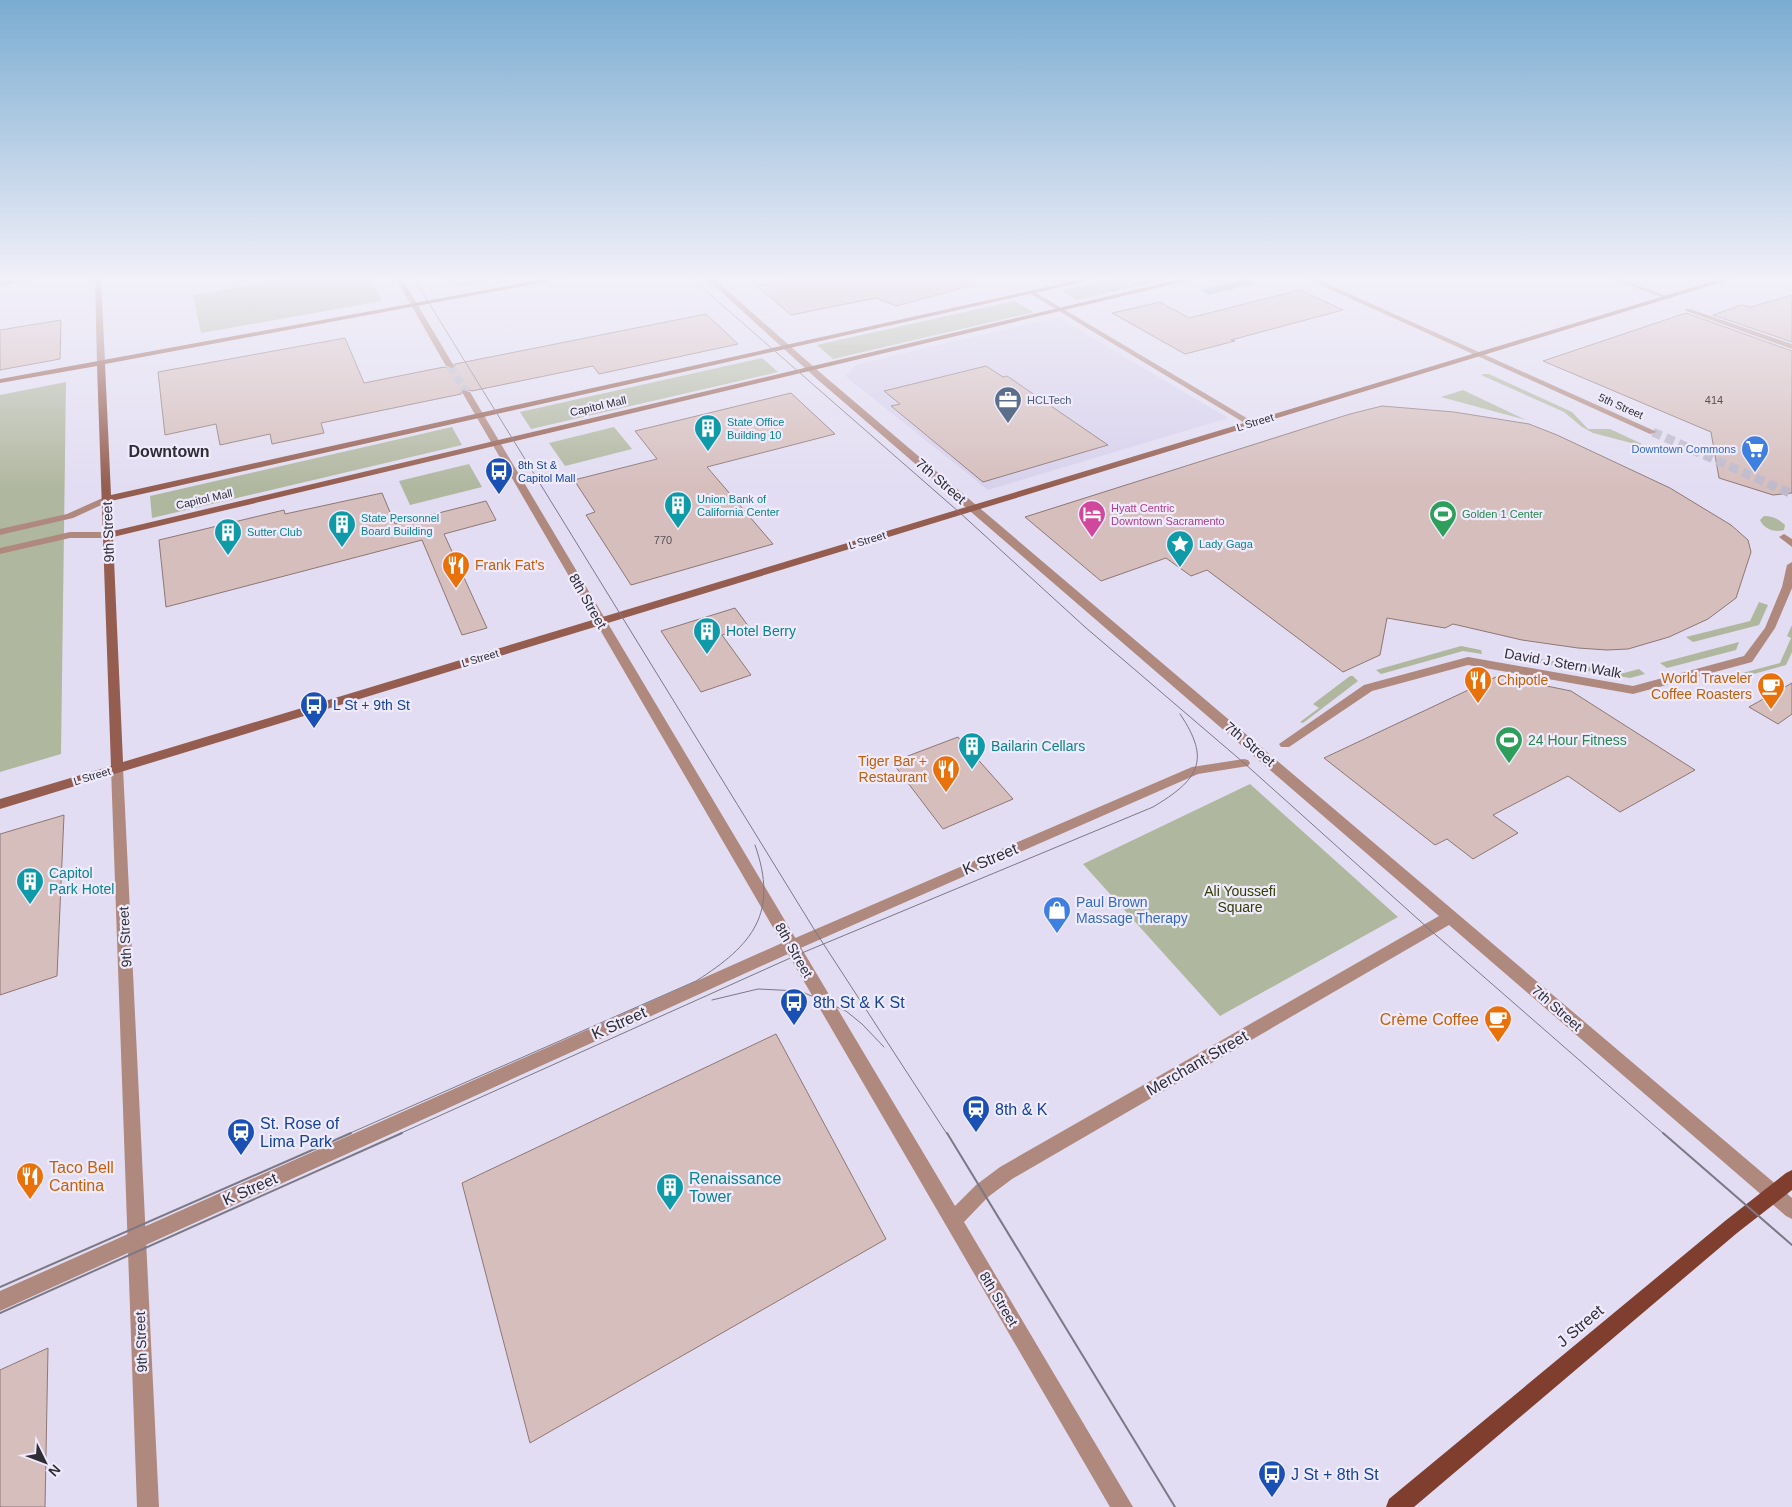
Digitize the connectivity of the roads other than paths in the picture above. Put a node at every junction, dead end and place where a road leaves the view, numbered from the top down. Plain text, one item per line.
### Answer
1 (100, 347) edge
2 (187, 347) edge
3 (439, 347) edge
4 (785, 347) edge
5 (786, 347) edge
6 (902, 347) edge
7 (1124, 347) edge
8 (1462, 347) edge
9 (1500, 347) edge
10 (1477, 354) junction
11 (101, 363) junction
12 (450, 366) tunnel mouth
13 (810, 369) junction
14 (0, 381) edge
15 (466, 392) tunnel mouth
16 (480, 416) junction
17 (1251, 423) junction
18 (1653, 432) tunnel mouth
19 (496, 443) junction
20 (107, 499) junction
21 (972, 508) junction
22 (0, 532) edge
23 (108, 535) junction
24 (0, 551) edge
25 (1792, 565) edge
26 (600, 621) junction
27 (1285, 744) dead end
28 (1244, 763) dead end
29 (117, 768) junction
30 (0, 804) edge
31 (1450, 917) junction
32 (791, 946) junction
33 (1792, 1178) edge
34 (1773, 1193) junction
35 (1792, 1210) edge
36 (953, 1220) junction
37 (138, 1240) junction
38 (0, 1301) edge
39 (148, 1507) edge
40 (1122, 1507) edge
41 (1397, 1507) edge

1 - 11 street, 9th Street
2 - 11 main road
3 - 12 street
4 - 16 main road, Capitol Mall
5 - 13 street, 7th Street
6 - 13 main road, Capitol Mall
7 - 17 street
8 - 10 street, 5th Street
9 - 10 main road, L Street
10 - 17 main road, L Street
10 - 18 street, 5th Street
11 - 14 main road
11 - 20 main road, 9th Street
13 - 19 main road, Capitol Mall
13 - 21 street, 7th Street
15 - 16 street, 8th Street
16 - 19 street, 8th Street
16 - 20 main road, Capitol Mall
17 - 21 main road, L Street
19 - 23 main road, Capitol Mall
19 - 26 street, 8th Street
20 - 22 street, Capitol Mall
20 - 23 main road, 9th Street
21 - 26 main road, L Street
21 - 31 street, 7th Street
23 - 24 street, Capitol Mall
23 - 29 main road, 9th Street
25 - 27 street, David J Stern Walk
26 - 29 main road, L Street
26 - 32 street, 8th Street
28 - 32 street, K Street
29 - 30 main road, L Street
29 - 37 street, 9th Street
31 - 34 street, 7th Street
31 - 36 street, Merchant Street
32 - 36 street, 8th Street
32 - 37 street, K Street
33 - 34 main road, J Street
34 - 35 street, 7th Street
34 - 41 main road, J Street
36 - 40 street, 8th Street
37 - 38 street, K Street
37 - 39 street, 9th Street

